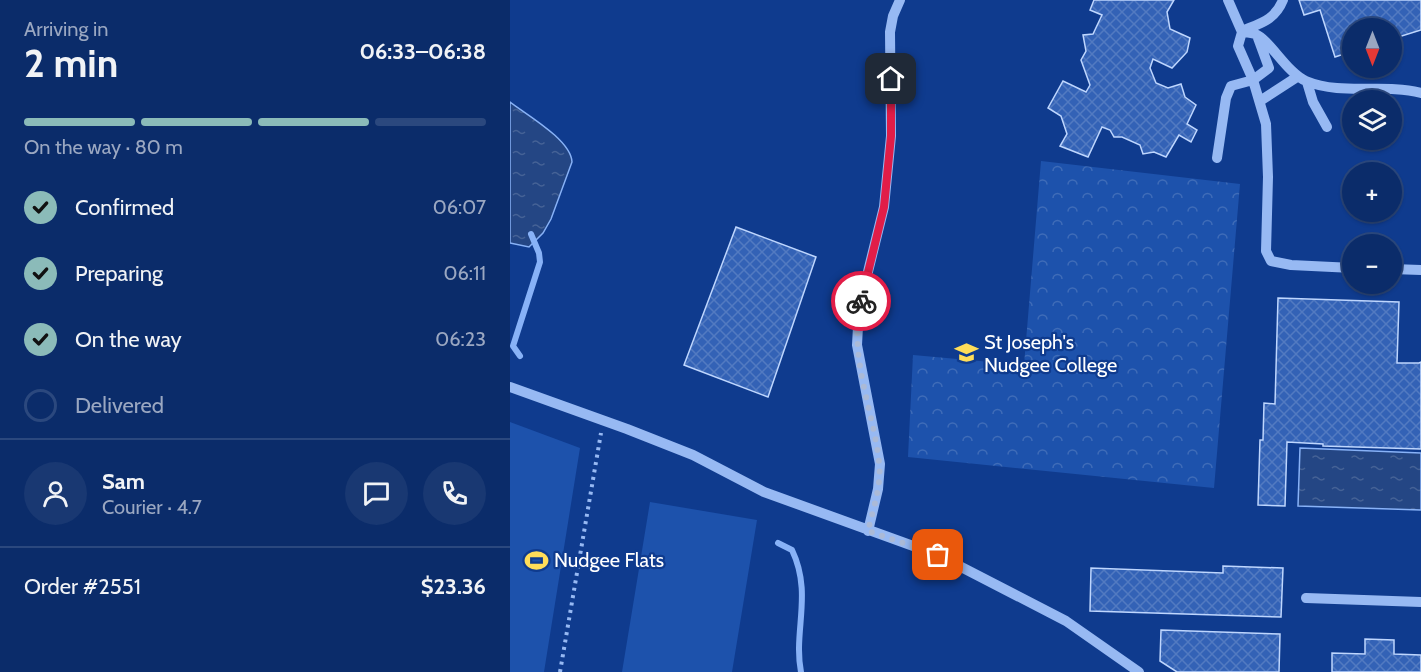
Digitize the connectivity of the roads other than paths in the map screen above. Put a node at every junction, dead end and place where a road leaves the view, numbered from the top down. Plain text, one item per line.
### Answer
1 (900, 0) edge
2 (1228, 0) edge
3 (1283, 0) edge
4 (1242, 32) junction
5 (1257, 34) junction
6 (1302, 79) junction
7 (1253, 80) junction
8 (1421, 93) edge
9 (1260, 101) junction
10 (1327, 126) dead end
11 (1217, 158) dead end
12 (1342, 267) edge
13 (1402, 269) edge
14 (1421, 270) edge
15 (510, 387) edge
16 (868, 531) junction
17 (1306, 598) dead end
18 (1421, 602) edge
19 (1139, 672) edge

1 - 16 lane
2 - 4 lane
3 - 4 lane
4 - 5 lane
4 - 7 lane
5 - 6 lane
5 - 7 lane
6 - 8 lane
6 - 9 lane
6 - 10 lane
7 - 9 lane
7 - 11 lane
9 - 12 lane
13 - 14 lane
15 - 16 lane
16 - 19 lane
17 - 18 lane

